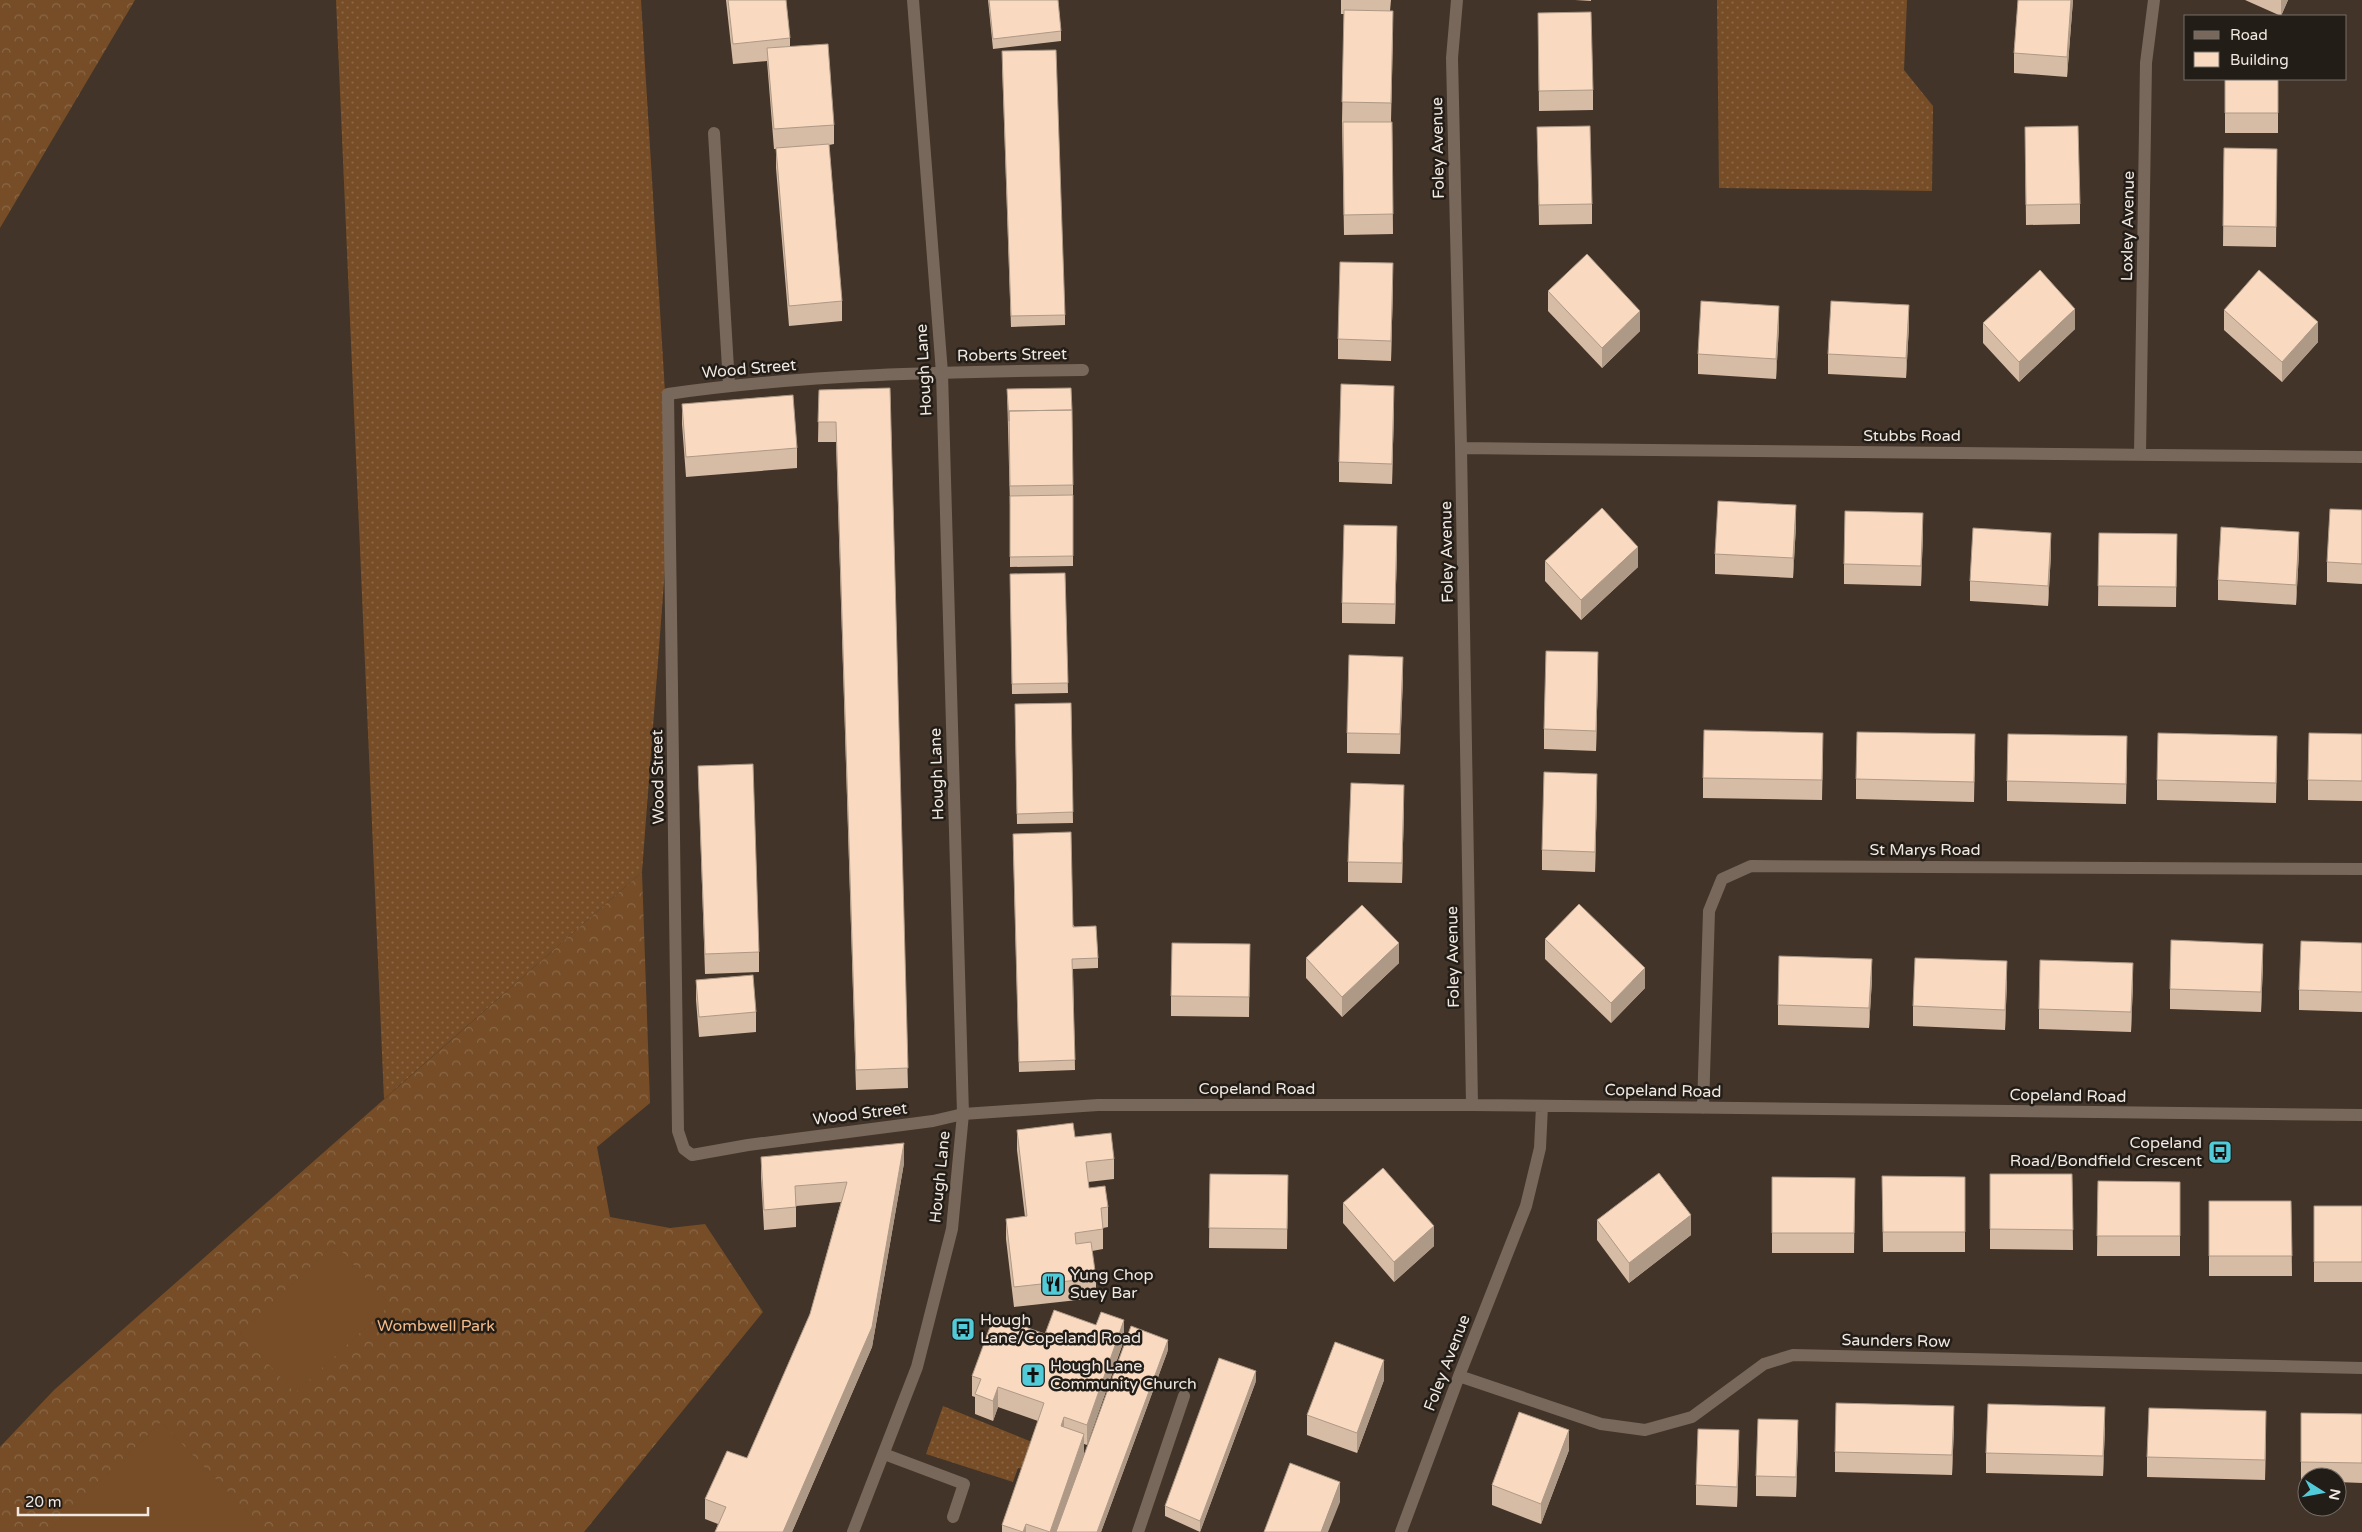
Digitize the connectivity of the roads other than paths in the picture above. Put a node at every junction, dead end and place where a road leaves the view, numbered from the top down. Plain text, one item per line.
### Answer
1 (913, 0) edge
2 (1457, 0) edge
3 (2154, 0) edge
4 (714, 133) dead end
5 (1083, 370) dead end
6 (942, 372) junction
7 (729, 385) junction
8 (1461, 448) junction
9 (2140, 454) junction
10 (2362, 457) edge
11 (2362, 869) edge
12 (1472, 1105) junction
13 (1542, 1106) junction
14 (1704, 1108) junction
15 (963, 1114) junction
16 (2362, 1116) edge
17 (2362, 1368) edge
18 (1459, 1376) junction
19 (1184, 1396) dead end
20 (884, 1454) junction
21 (952, 1517) dead end
22 (853, 1532) edge
23 (1138, 1532) edge
24 (1401, 1532) edge

1 - 6 street, Hough Lane
2 - 8 street, Foley Avenue
3 - 9 street, Loxley Avenue
4 - 7 street
5 - 6 street, Roberts Street
6 - 7 street, Wood Street
6 - 15 street, Hough Lane
7 - 15 street, Wood Street
8 - 9 street, Stubbs Road
8 - 12 street, Foley Avenue
9 - 10 street, Stubbs Road
11 - 14 street, St Marys Road
12 - 13 street, Copeland Road
12 - 15 street, Copeland Road
13 - 14 street, Copeland Road
13 - 18 street, Foley Avenue
14 - 16 street, Copeland Road
15 - 20 street, Hough Lane
17 - 18 street, Saunders Row
18 - 24 street, Foley Avenue
19 - 23 street
20 - 21 street
20 - 22 street, Hough Lane

